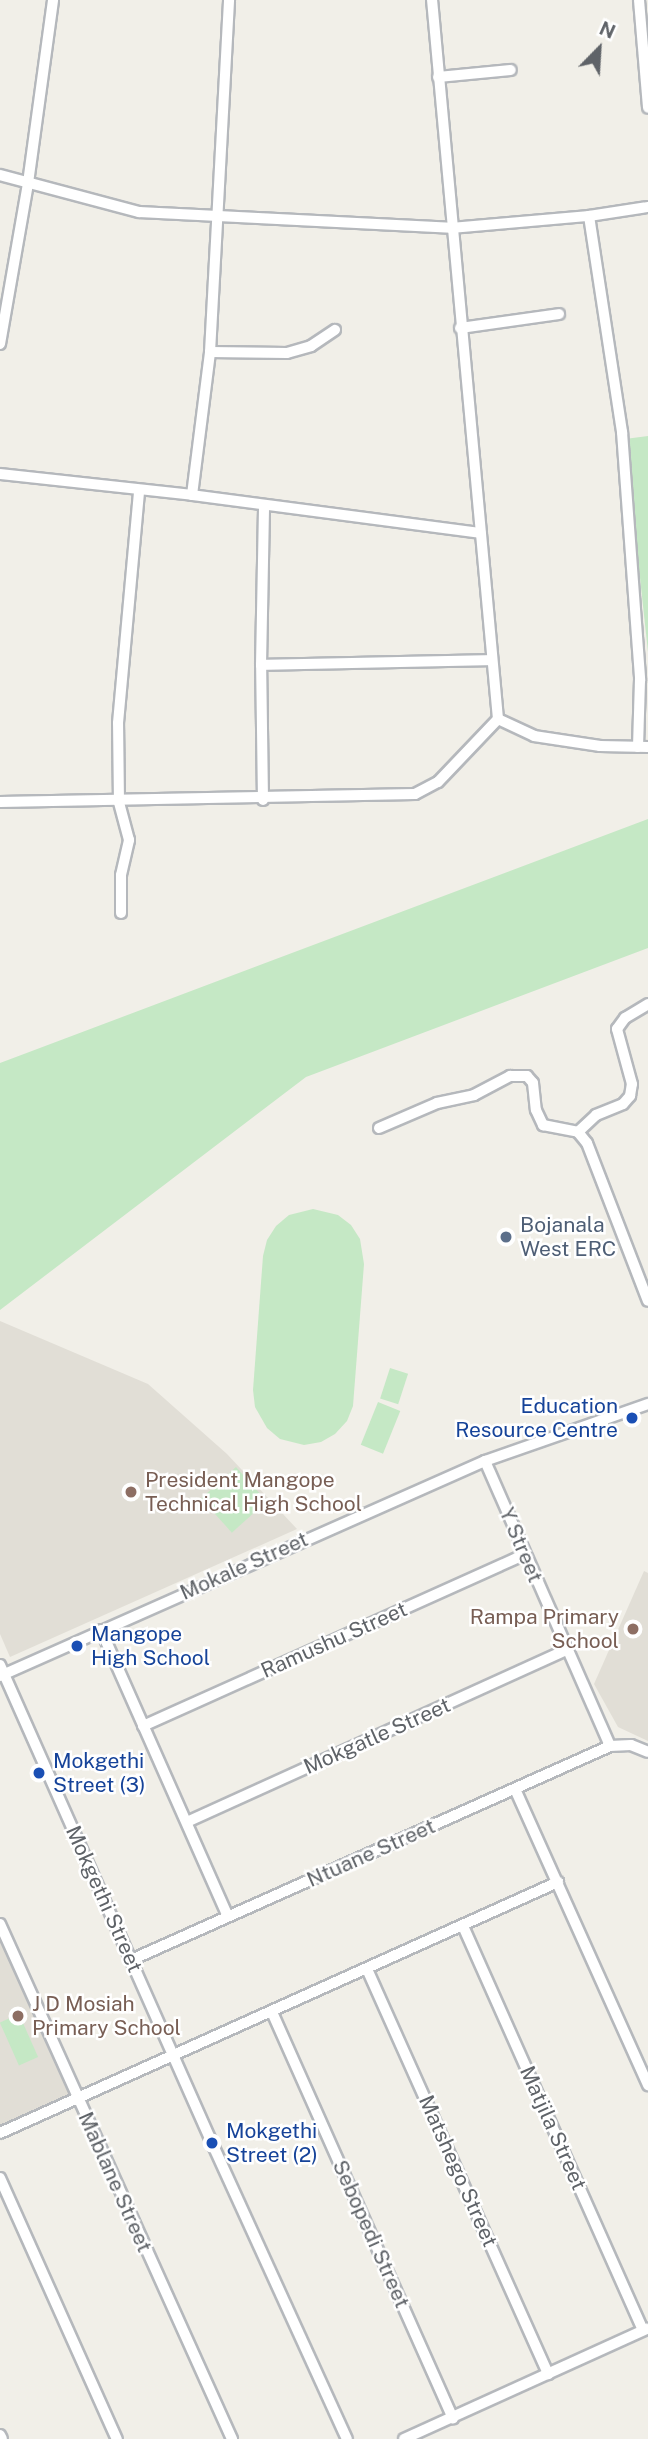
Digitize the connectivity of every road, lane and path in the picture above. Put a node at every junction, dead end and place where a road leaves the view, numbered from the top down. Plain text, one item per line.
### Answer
1 (53, 0) edge
2 (229, 0) edge
3 (432, 0) edge
4 (639, 0) edge
5 (511, 70) dead end
6 (647, 71) edge
7 (438, 76) junction
8 (648, 108) edge
9 (0, 175) edge
10 (28, 183) junction
11 (648, 207) edge
12 (219, 215) junction
13 (589, 216) junction
14 (451, 228) junction
15 (559, 314) dead end
16 (460, 328) junction
17 (335, 330) dead end
18 (0, 344) edge
19 (210, 352) junction
20 (0, 474) edge
21 (139, 490) junction
22 (192, 495) junction
23 (264, 505) junction
24 (481, 533) junction
25 (491, 660) junction
26 (261, 664) junction
27 (498, 719) junction
28 (643, 747) edge
29 (263, 800) junction
30 (0, 802) edge
31 (119, 802) junction
32 (121, 913) dead end
33 (648, 1004) edge
34 (379, 1128) dead end
35 (578, 1132) junction
36 (648, 1301) edge
37 (648, 1404) edge
38 (485, 1461) junction
39 (524, 1555) junction
40 (101, 1630) junction
41 (567, 1650) junction
42 (1, 1672) edge
43 (143, 1726) junction
44 (610, 1746) junction
45 (648, 1752) edge
46 (515, 1789) junction
47 (187, 1822) junction
48 (558, 1882) junction
49 (228, 1916) junction
50 (0, 1924) edge
51 (463, 1926) junction
52 (131, 1960) junction
53 (367, 1969) junction
54 (272, 2012) junction
55 (174, 2055) junction
56 (647, 2082) edge
57 (78, 2098) junction
58 (0, 2133) edge
59 (0, 2178) edge
60 (646, 2329) edge
61 (548, 2374) junction
62 (453, 2418) junction
63 (117, 2439) edge
64 (232, 2439) edge
65 (347, 2439) edge
66 (404, 2439) edge

1 - 10 street
2 - 12 street
3 - 7 street
4 - 6 street
5 - 7 street
6 - 8 street
7 - 14 street
9 - 10 street
10 - 12 street
10 - 18 street
11 - 13 street
12 - 14 street
12 - 19 street
13 - 14 street
13 - 28 street
14 - 16 street
15 - 16 street
16 - 24 street
17 - 19 street
19 - 22 street
20 - 21 street
21 - 22 street
21 - 31 street
22 - 23 street
23 - 24 street
23 - 26 street
24 - 25 street
25 - 26 street
25 - 27 street
26 - 29 street
27 - 28 street
27 - 29 street
29 - 31 street
30 - 31 street
31 - 32 street
33 - 35 street
34 - 35 street
35 - 36 street
37 - 38 street, Mokale Street
38 - 39 street, Y Street
38 - 40 street, Mokale Street
39 - 41 street, Y Street
39 - 43 street, Ramushu Street
40 - 42 street, Mokale Street
40 - 43 street
41 - 44 street, Y Street
41 - 47 street, Mokgatle Street
42 - 52 street, Mokgethi Street
43 - 47 street
44 - 45 street
44 - 46 street, Ntuane Street
46 - 48 street
46 - 49 street, Ntuane Street
47 - 49 street
48 - 51 street
48 - 56 street
49 - 52 street, Ntuane Street
50 - 57 street, Mablane Street
51 - 53 street
51 - 60 street, Matjila Street
52 - 55 street, Mokgethi Street
53 - 54 street
53 - 61 street, Matshego Street
54 - 55 street
54 - 62 street, Sebopedi Street
55 - 57 street
55 - 65 street, Mokgethi Street
57 - 58 street
57 - 64 street, Mablane Street
59 - 63 street
60 - 61 street
61 - 62 street
62 - 66 street

